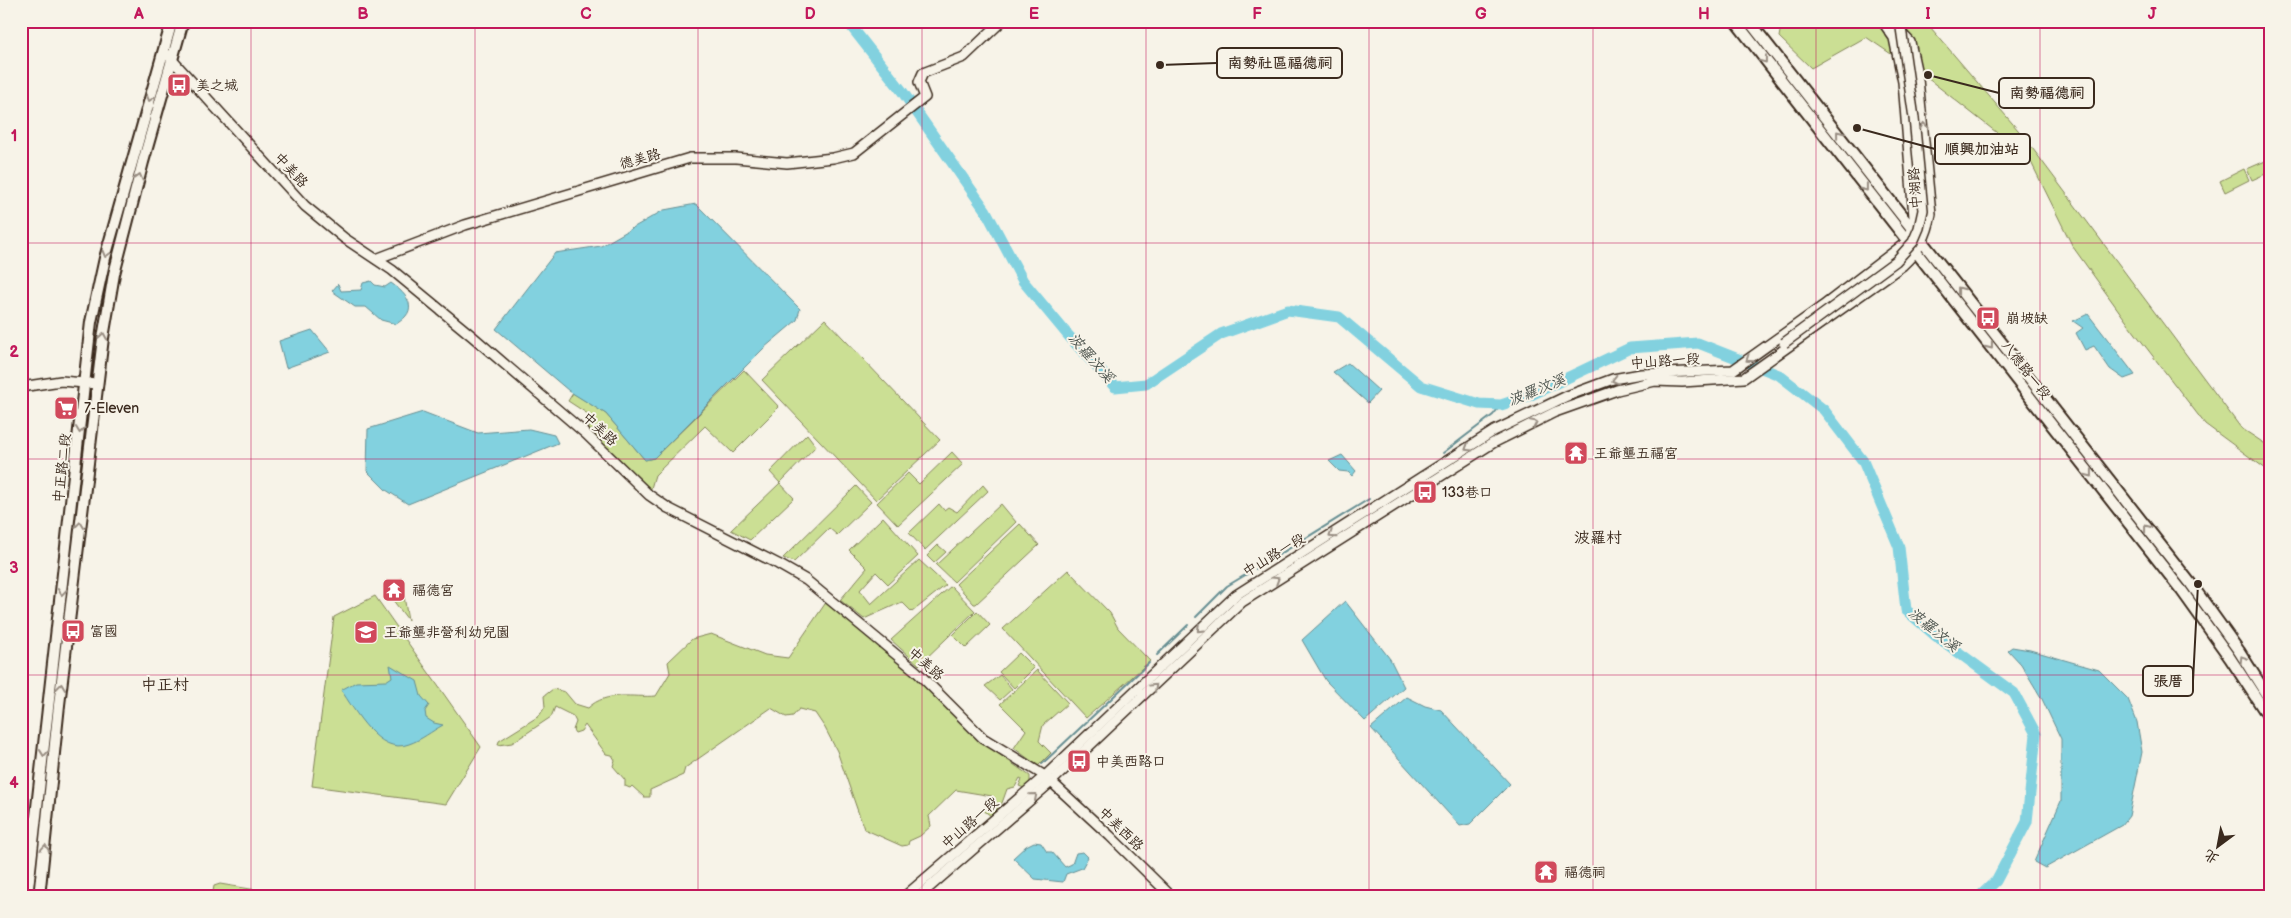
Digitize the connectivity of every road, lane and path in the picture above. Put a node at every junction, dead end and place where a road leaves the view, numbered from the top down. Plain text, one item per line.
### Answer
1 (172, 21) edge
2 (183, 21) edge
3 (1002, 21) edge
4 (1735, 21) edge
5 (1749, 21) edge
6 (1882, 21) edge
7 (1887, 21) edge
8 (1900, 21) edge
9 (164, 51) junction
10 (172, 60) junction
11 (1911, 228) junction
12 (1908, 242) junction
13 (1923, 243) junction
14 (1916, 252) junction
15 (376, 259) junction
16 (1784, 343) junction
17 (1765, 348) junction
18 (1773, 358) junction
19 (86, 382) junction
20 (97, 384) junction
21 (21, 387) edge
22 (2270, 700) edge
23 (2270, 719) edge
24 (1048, 779) junction
25 (27, 897) edge
26 (39, 897) edge
27 (904, 897) edge
28 (918, 897) edge
29 (1172, 897) edge

1 - 9 main road, 中正路二段
2 - 10 main road, 中正路二段
3 - 15 street, 德美路
4 -> 12 main road, 八德路一段
11 -> 5 main road, 八德路一段
6 - 11 street, 中湖路
13 -> 7 street, 中湖路
8 - 16 street, bridge
9 - 10 street, 中美路
9 -> 19 main road, 中正路二段
10 - 15 street, 中美路
20 -> 10 main road, 中正路二段
11 - 12 street
11 - 13 main road, 八德路一段
12 - 14 main road, 八德路一段
12 - 17 street
13 - 14 street
22 -> 13 main road, 八德路一段
14 - 18 street
14 -> 23 main road, 八德路一段
15 - 24 street, 中美路
16 - 17 street
16 - 18 street
17 -> 24 street, 中山路一段
24 -> 18 street, 中山路一段
19 - 20 street
19 - 21 street
19 -> 25 main road, 中正路二段
26 -> 20 main road, 中正路二段
24 - 27 street, 中山路一段
28 -> 24 street, 中山路一段
24 - 29 street, 中美西路

